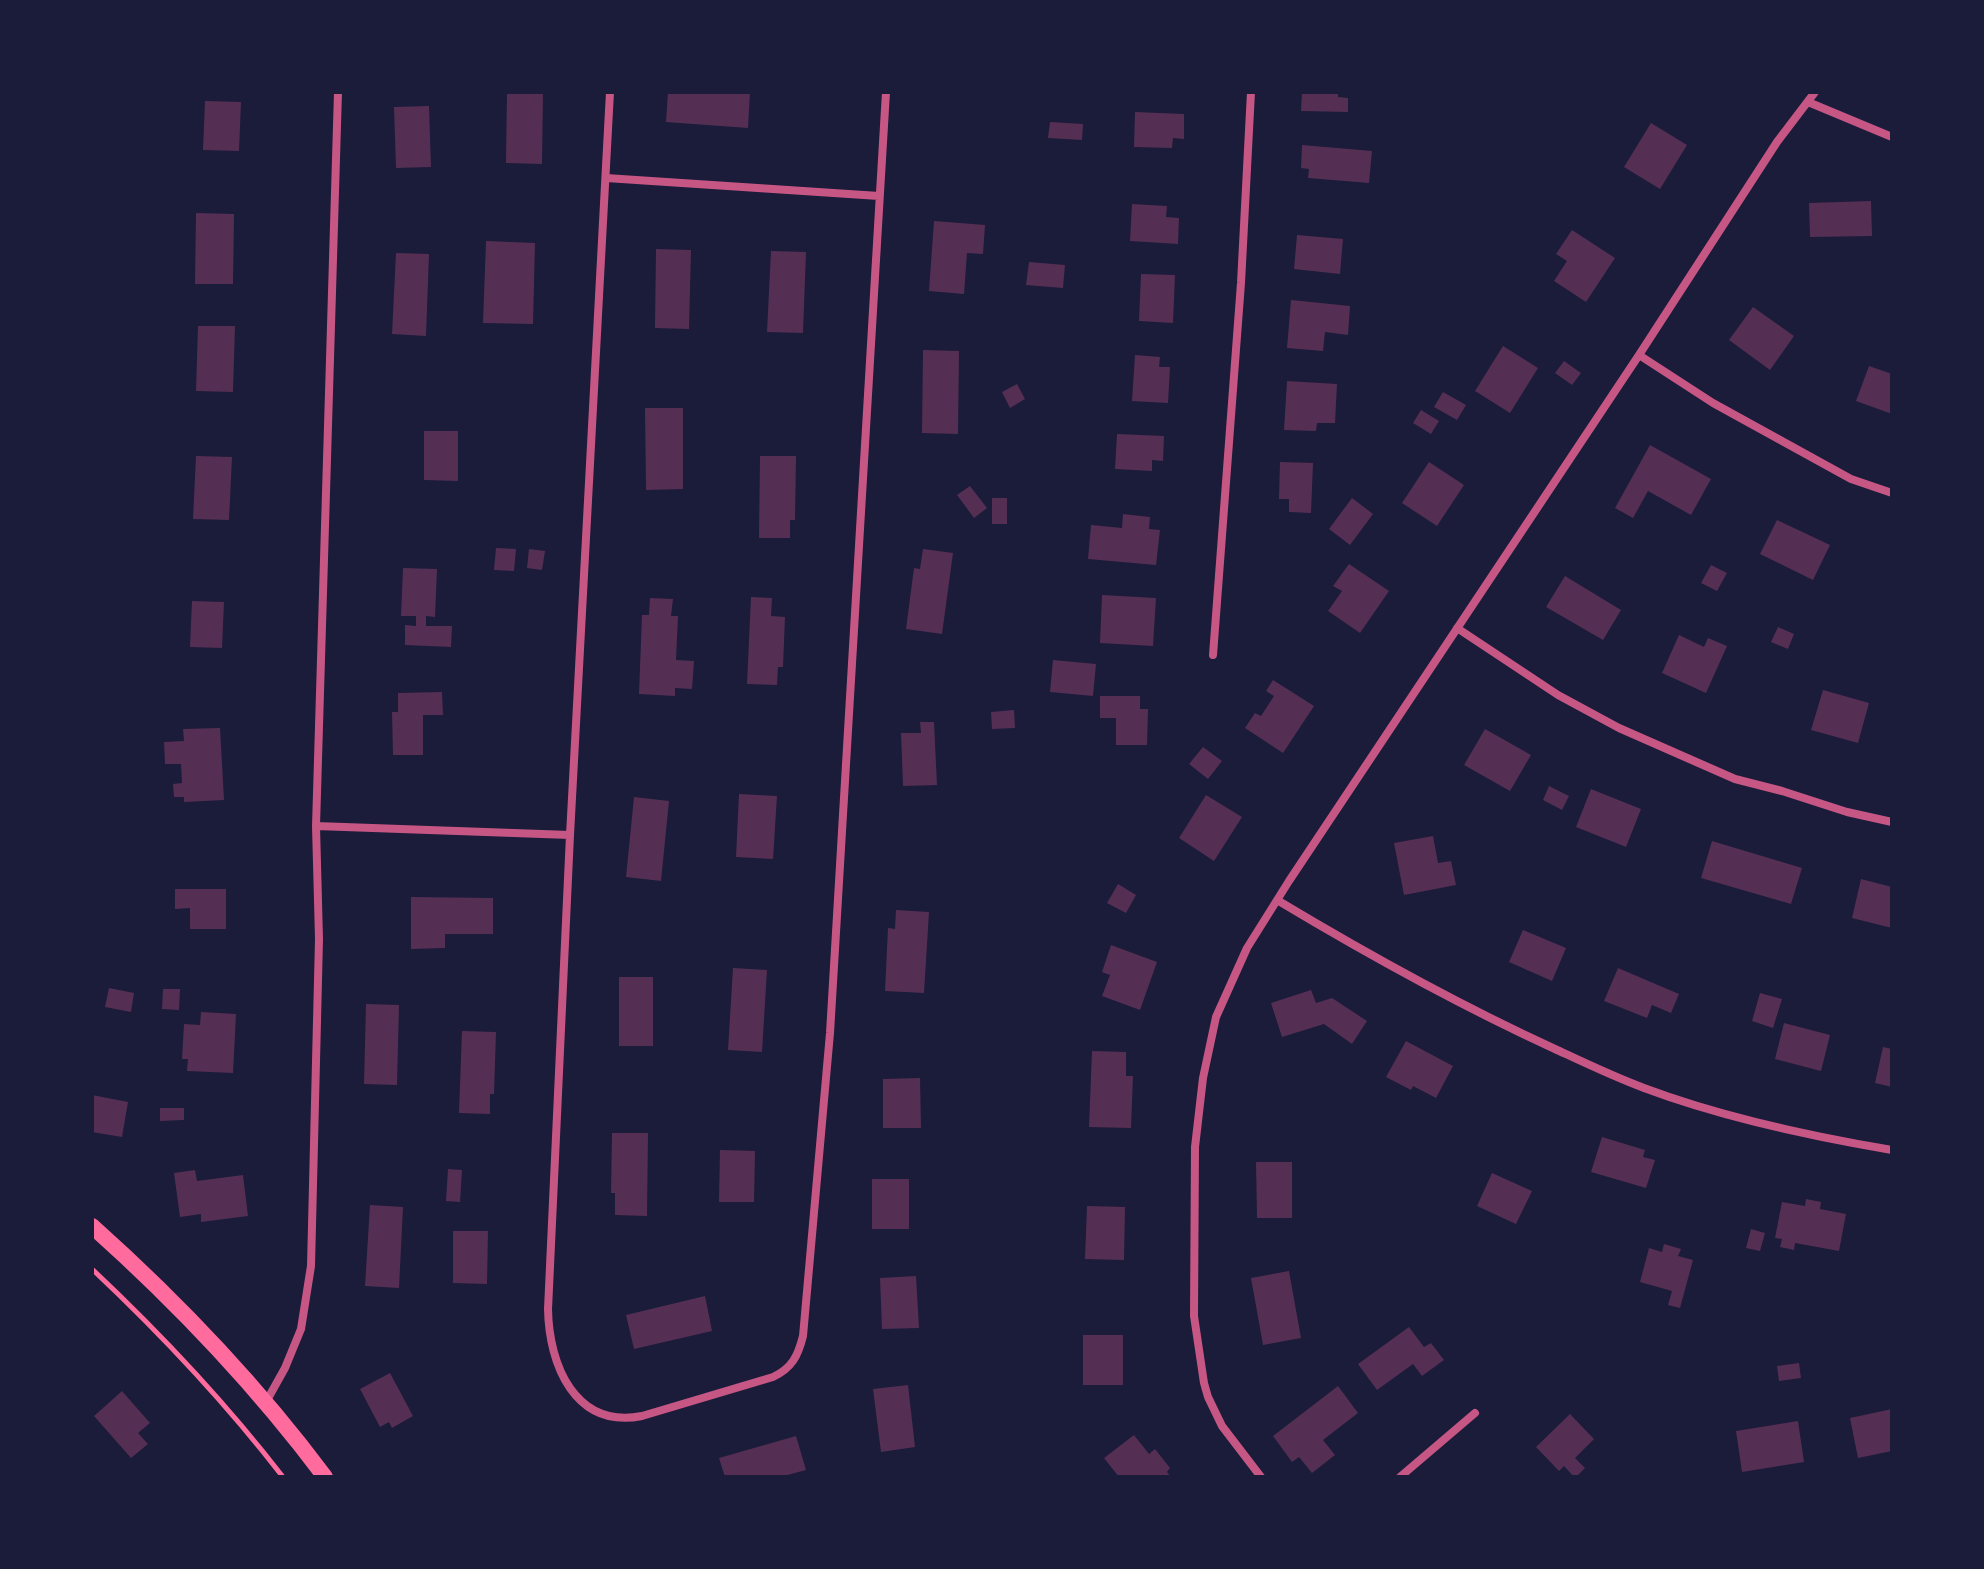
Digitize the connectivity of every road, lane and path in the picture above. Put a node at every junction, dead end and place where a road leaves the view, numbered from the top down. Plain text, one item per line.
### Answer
1 (338, 92) edge
2 (610, 92) edge
3 (886, 92) edge
4 (1251, 92) edge
5 (1815, 92) edge
6 (1808, 102) junction
7 (1892, 137) edge
8 (606, 178) junction
9 (879, 196) junction
10 (1639, 355) junction
11 (1892, 493) edge
12 (1457, 628) junction
13 (1213, 655) dead end
14 (1892, 822) edge
15 (316, 826) junction
16 (570, 835) junction
17 (1277, 900) junction
18 (1892, 1150) edge
19 (92, 1226) edge
20 (92, 1269) edge
21 (266, 1403) junction
22 (1475, 1413) dead end
23 (283, 1477) edge
24 (325, 1477) edge
25 (1261, 1477) edge
26 (1400, 1477) edge

1 - 15 street
2 - 8 street
3 - 9 street
4 - 13 street
5 - 6 street
6 - 7 street
6 - 10 street
8 - 9 street
8 - 16 street
9 - 16 street
10 - 11 street
10 - 12 street
12 - 14 street
12 - 17 street
15 - 16 street
15 - 21 street
17 - 18 street
17 - 25 street
19 - 21 main road
20 - 23 path
21 - 24 main road
22 - 26 street

